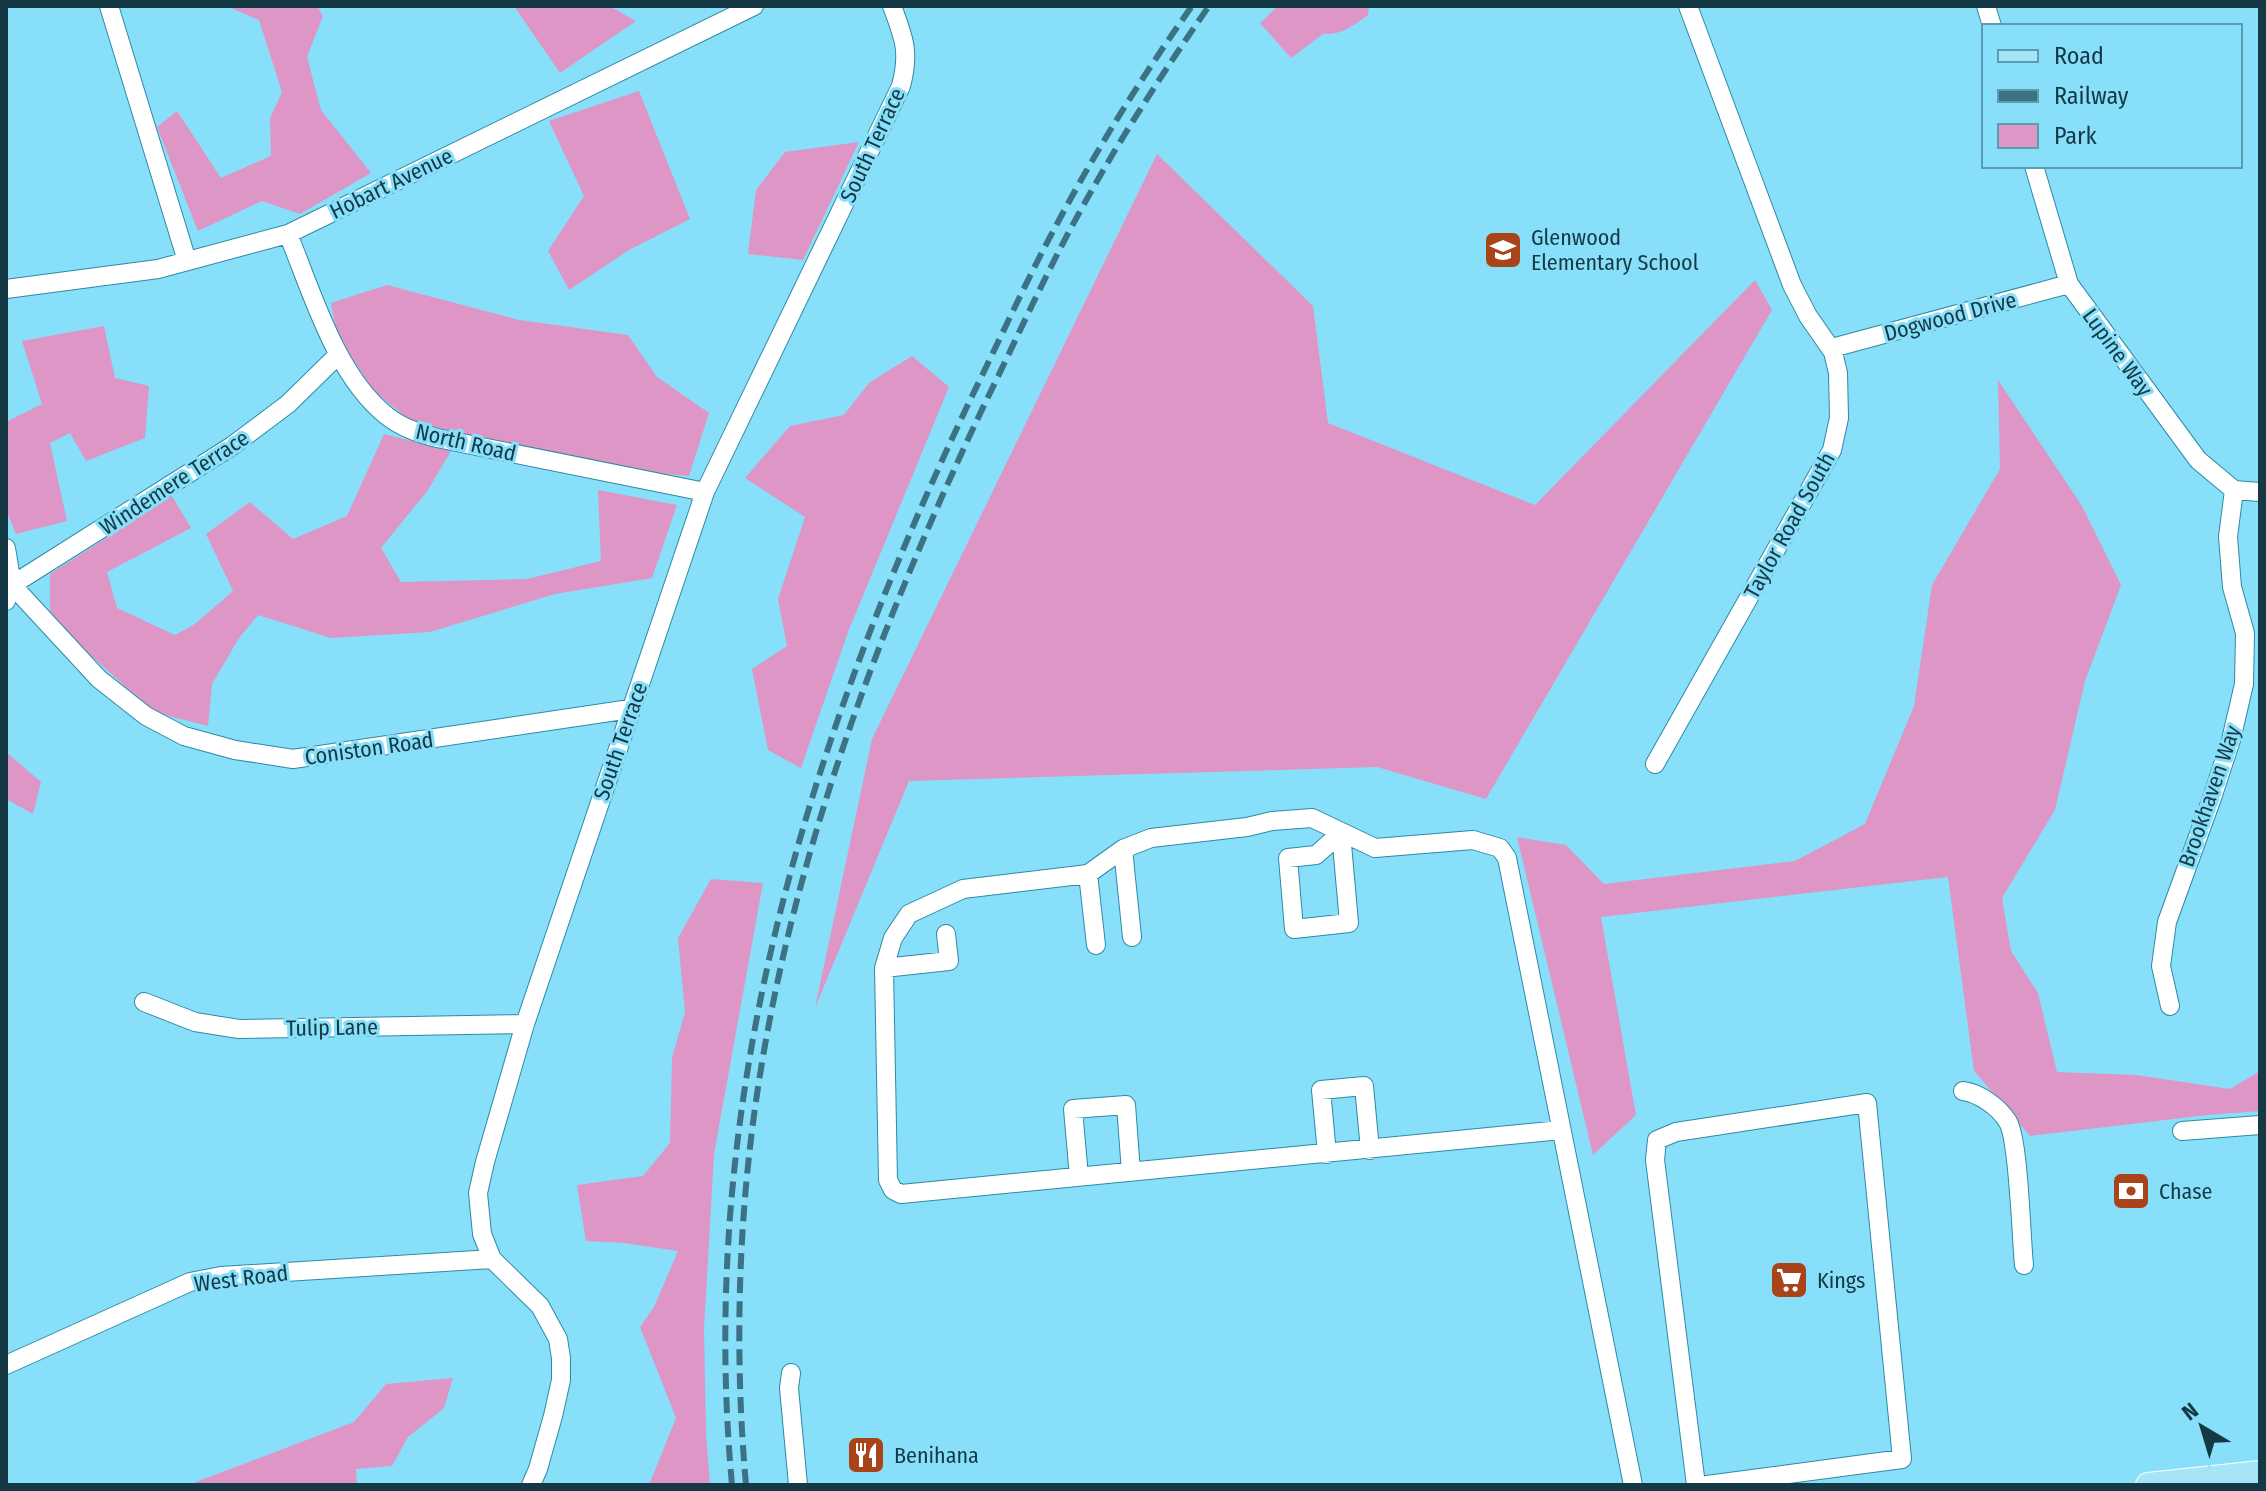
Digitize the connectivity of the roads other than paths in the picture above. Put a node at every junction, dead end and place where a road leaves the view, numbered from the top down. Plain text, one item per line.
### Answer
1 (109, 6) edge
2 (754, 6) edge
3 (892, 6) edge
4 (1688, 6) edge
5 (2035, 168) edge
6 (288, 234) junction
7 (187, 261) junction
8 (2069, 284) junction
9 (6, 289) edge
10 (1832, 348) junction
11 (338, 355) junction
12 (2234, 490) junction
13 (705, 492) junction
14 (2260, 492) edge
15 (6, 548) edge
16 (9, 593) edge
17 (630, 709) junction
18 (1655, 764) dead end
19 (1341, 833) junction
20 (1123, 849) junction
21 (1088, 874) junction
22 (946, 934) dead end
23 (1132, 937) dead end
24 (1096, 945) dead end
25 (884, 968) junction
26 (144, 1002) dead end
27 (2170, 1006) dead end
28 (525, 1024) junction
29 (1963, 1091) dead end
30 (2260, 1125) edge
31 (1561, 1130) junction
32 (2182, 1131) dead end
33 (1370, 1150) junction
34 (1327, 1154) junction
35 (1131, 1172) junction
36 (1079, 1177) junction
37 (492, 1259) junction
38 (2024, 1265) dead end
39 (6, 1365) edge
40 (791, 1373) dead end
41 (2260, 1473) edge
42 (531, 1485) edge
43 (798, 1485) edge
44 (1633, 1485) edge
45 (1696, 1485) edge
46 (1707, 1485) edge
47 (2148, 1485) edge

1 - 7 street
2 - 6 street, Hobart Avenue
3 - 13 street, South Terrace
4 - 10 street, Taylor Road South
5 - 8 street, Lupine Way
6 - 7 street, Hobart Avenue
6 - 11 street, North Road
7 - 9 street, Hobart Avenue
8 - 10 street, Dogwood Drive
8 - 12 street, Lupine Way
10 - 18 street, Taylor Road South
11 - 13 street, North Road
11 - 16 street, Windemere Terrace
12 - 14 street
12 - 27 street, Brookhaven Way
13 - 17 street, South Terrace
15 - 16 street
16 - 17 street, Coniston Road
17 - 28 street, South Terrace
19 - 19 street
19 - 20 street
19 - 31 street
20 - 21 street
20 - 23 street
21 - 24 street
21 - 25 street
22 - 25 street
25 - 36 street
26 - 28 street, Tulip Lane
28 - 37 street, South Terrace
29 - 38 street
30 - 32 street
31 - 33 street
31 - 44 street
33 - 34 street
33 - 34 street
34 - 35 street
35 - 36 street
35 - 36 street
37 - 39 street, West Road
37 - 42 street, South Terrace
40 - 43 street
41 - 47 main road
45 - 46 street

